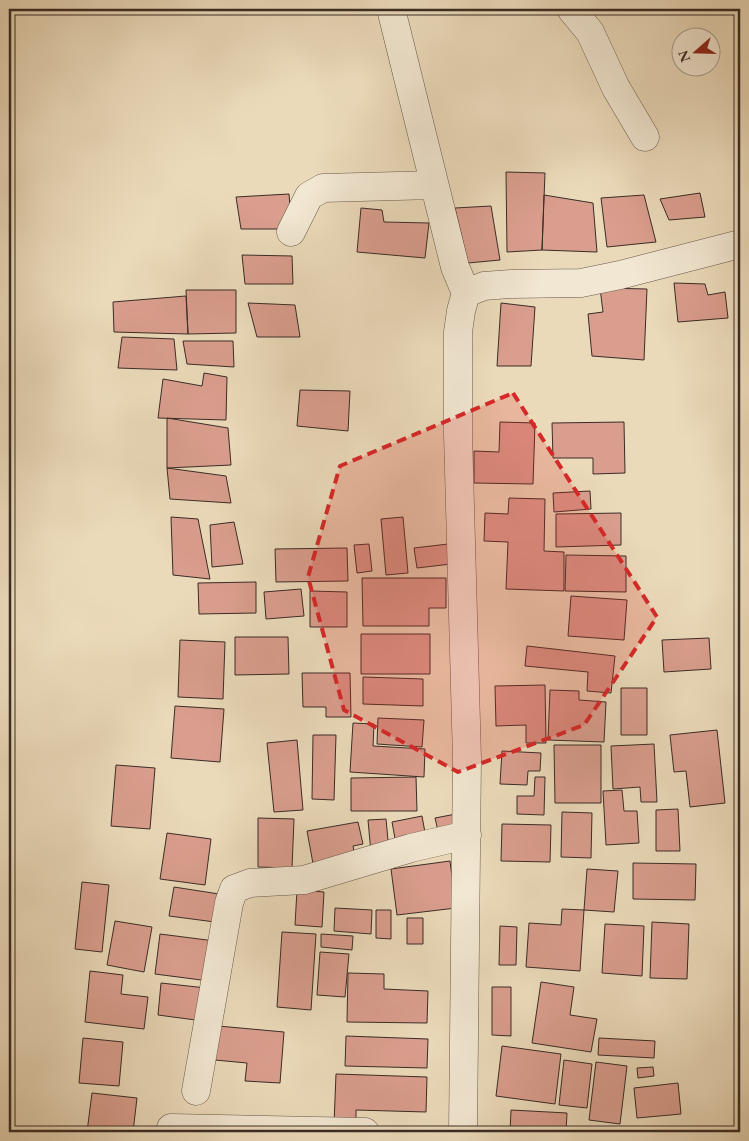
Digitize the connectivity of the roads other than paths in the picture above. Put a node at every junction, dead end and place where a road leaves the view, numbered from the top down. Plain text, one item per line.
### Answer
1 (391, 9) edge
2 (571, 9) edge
3 (645, 137) dead end
4 (434, 185) junction
5 (291, 232) dead end
6 (740, 244) edge
7 (466, 293) junction
8 (467, 835) junction
9 (196, 1091) dead end
10 (171, 1128) dead end
11 (364, 1132) edge
12 (463, 1132) edge

1 - 4 street
2 - 3 street
4 - 5 street
4 - 7 street
6 - 7 street
7 - 8 street
8 - 9 street
8 - 12 street
10 - 11 street

